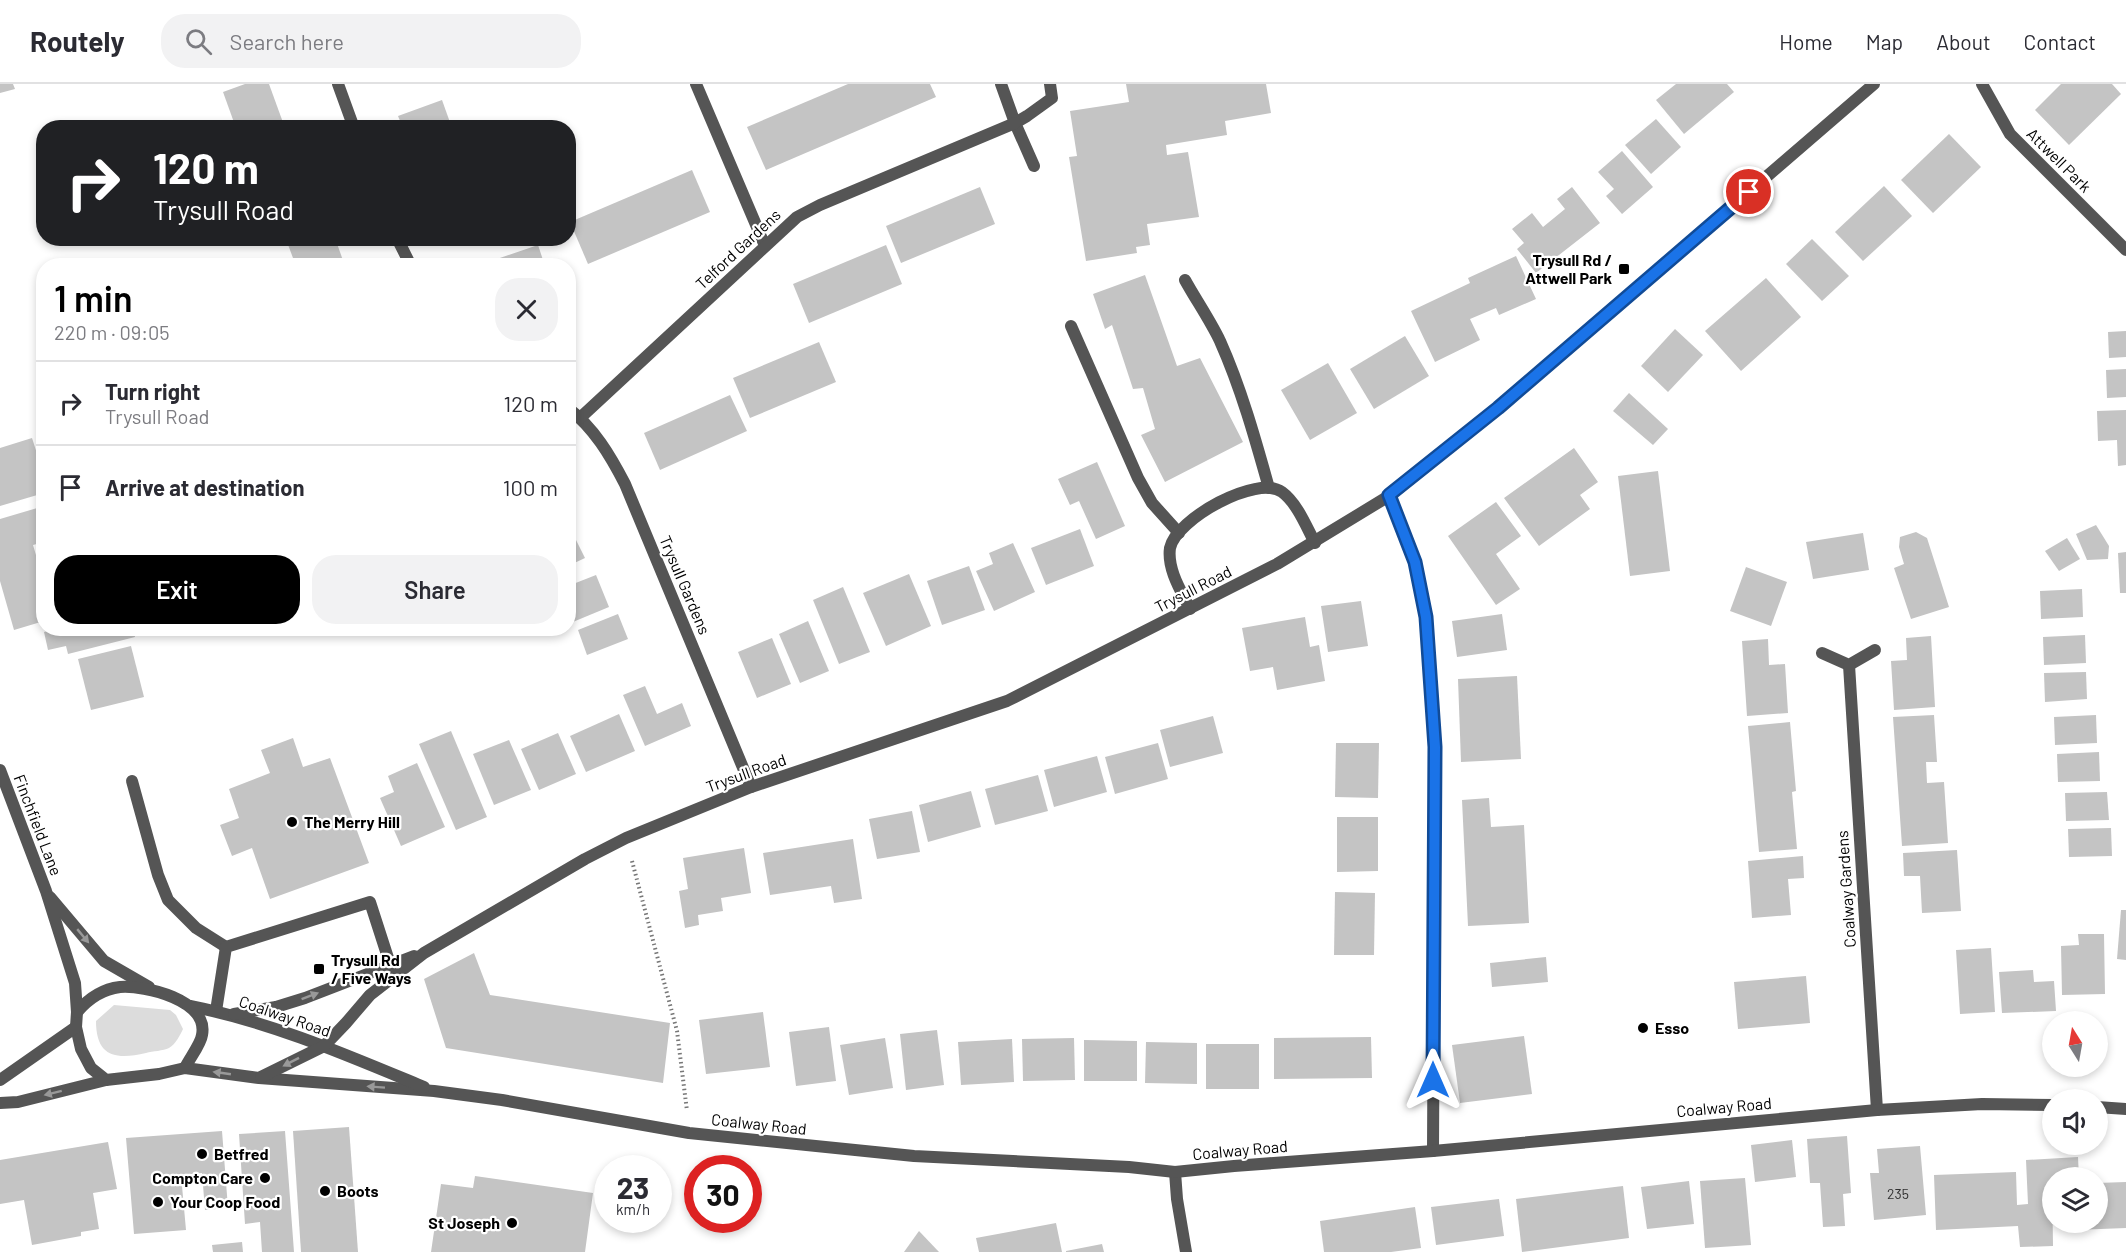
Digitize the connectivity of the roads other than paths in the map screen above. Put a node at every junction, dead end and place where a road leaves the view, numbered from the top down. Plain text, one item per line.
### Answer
1 (338, 84) edge
2 (696, 84) edge
3 (1001, 84) edge
4 (1050, 84) edge
5 (1874, 84) edge
6 (1982, 84) edge
7 (351, 120) edge
8 (1015, 123) junction
9 (1034, 166) dead end
10 (765, 246) junction
11 (2126, 250) edge
12 (1185, 280) dead end
13 (1071, 326) dead end
14 (576, 415) edge
15 (580, 418) junction
16 (1269, 488) junction
17 (1389, 495) junction
18 (1179, 533) junction
19 (1315, 543) junction
20 (1190, 609) junction
21 (1875, 650) dead end
22 (1822, 653) dead end
23 (1849, 665) junction
24 (0, 770) edge
25 (132, 781) dead end
26 (751, 787) junction
27 (46, 891) junction
28 (226, 947) junction
29 (424, 953) junction
30 (390, 964) junction
31 (153, 989) junction
32 (190, 1006) junction
33 (216, 1011) junction
34 (77, 1012) junction
35 (233, 1014) junction
36 (76, 1027) junction
37 (324, 1046) junction
38 (185, 1068) junction
39 (259, 1078) junction
40 (0, 1080) edge
41 (106, 1080) junction
42 (434, 1091) junction
43 (0, 1103) edge
44 (2042, 1105) edge
45 (2108, 1108) edge
46 (2126, 1109) edge
47 (1876, 1110) junction
48 (1433, 1151) junction
49 (1175, 1172) junction
50 (1186, 1252) edge

1 - 7 street
2 - 10 street
3 - 8 street
4 - 8 street, Telford Gardens
5 - 17 street, Trysull Road
6 - 11 street, Attwell Park
8 - 9 street
8 - 10 street, Telford Gardens
10 - 15 street, Telford Gardens
12 - 16 street
13 - 18 street
14 - 15 street, Trysull Gardens
15 - 26 street, Trysull Gardens
16 - 18 street
16 - 19 street
17 - 19 street, Trysull Road
17 - 48 street
18 - 20 street
19 - 20 street, Trysull Road
20 - 26 street, Trysull Road
21 - 23 street
22 - 23 street
23 - 47 street, Coalway Gardens
24 - 27 street, Finchfield Lane
25 - 28 street
26 - 29 street, Trysull Road
27 -> 31 street, Finchfield Lane
27 - 34 street, Finchfield Lane
28 - 30 street
28 - 33 street
29 - 30 street, Trysull Road
29 - 37 street, Trysull Road
35 -> 30 street, Trysull Road
31 - 32 street
31 - 34 street
32 - 33 street, Coalway Road
32 - 38 street
33 - 35 street, Coalway Road
34 - 36 street
35 - 37 street, Coalway Road
36 - 40 street
36 - 41 street
37 -> 39 street, Trysull Road
37 - 42 street, Coalway Road
39 -> 38 street, Coalway Road
38 - 41 street
42 -> 39 street, Coalway Road
41 -> 43 street
42 - 49 street, Coalway Road
44 - 47 street, Coalway Road
45 - 46 street
47 - 48 street, Coalway Road
48 - 49 street, Coalway Road
49 - 50 street

